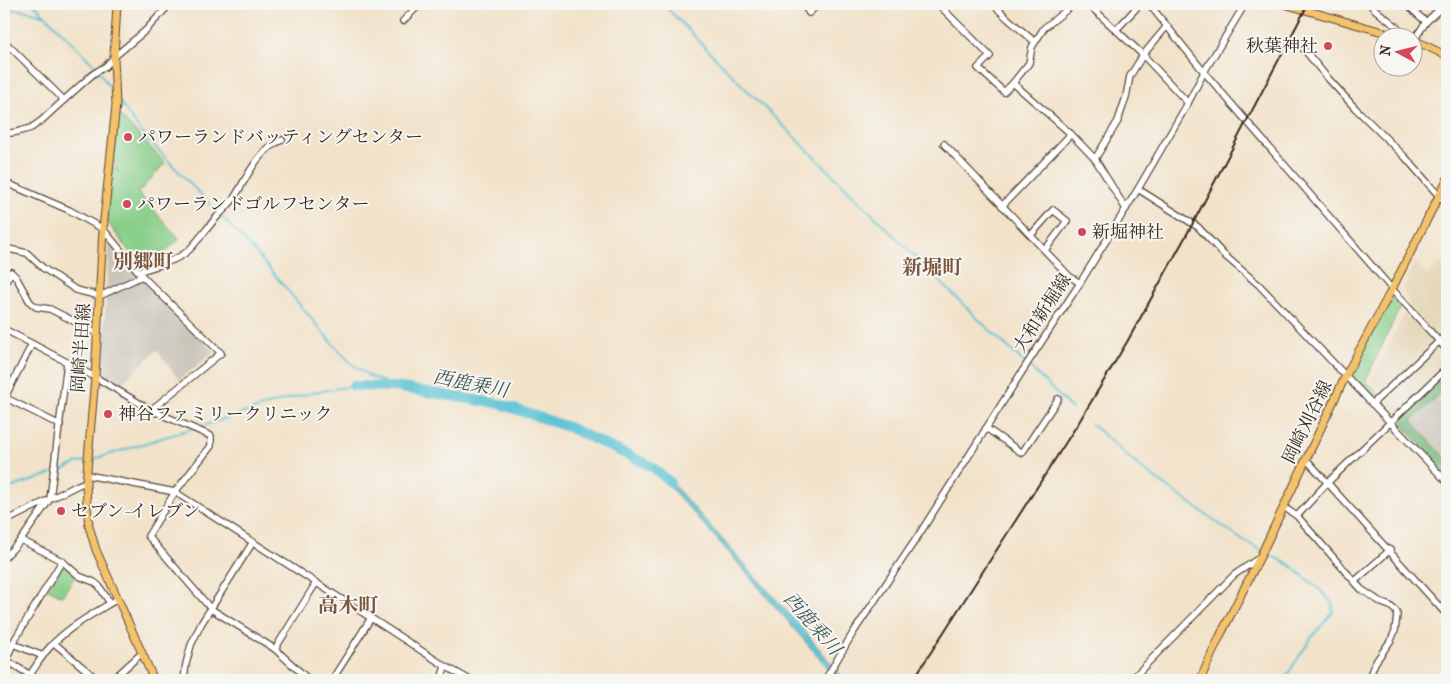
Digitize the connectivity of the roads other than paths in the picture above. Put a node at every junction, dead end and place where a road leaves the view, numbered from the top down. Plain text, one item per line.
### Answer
1 (117, 4) edge
2 (170, 4) edge
3 (420, 4) edge
4 (804, 4) edge
5 (818, 4) edge
6 (938, 4) edge
7 (993, 4) edge
8 (1074, 4) edge
9 (1088, 4) edge
10 (1140, 4) edge
11 (1149, 4) edge
12 (1245, 4) edge
13 (1284, 4) edge
14 (1370, 4) edge
15 (1406, 4) edge
16 (1445, 4) edge
17 (403, 21) dead end
18 (1426, 22) junction
19 (1167, 26) junction
20 (1397, 28) edge
21 (1422, 28) edge
22 (1374, 29) edge
23 (1116, 30) junction
24 (4, 41) edge
25 (1035, 42) junction
26 (1298, 42) dead end
27 (1424, 45) edge
28 (1143, 55) junction
29 (1447, 56) edge
30 (114, 57) junction
31 (1204, 72) junction
32 (1013, 83) junction
33 (64, 100) junction
34 (1188, 103) junction
35 (4, 134) edge
36 (1071, 134) junction
37 (282, 140) dead end
38 (944, 144) dead end
39 (1095, 159) junction
40 (1447, 180) edge
41 (4, 182) edge
42 (1138, 189) junction
43 (1439, 196) junction
44 (1447, 205) edge
45 (1002, 206) junction
46 (1126, 209) junction
47 (104, 229) junction
48 (1031, 235) junction
49 (4, 248) edge
50 (1045, 250) junction
51 (142, 276) junction
52 (1080, 283) junction
53 (4, 285) edge
54 (1392, 290) junction
55 (100, 296) junction
56 (4, 329) edge
57 (97, 333) junction
58 (1447, 334) edge
59 (1439, 342) junction
60 (32, 344) junction
61 (1447, 350) edge
62 (67, 363) junction
63 (1447, 368) edge
64 (1346, 375) junction
65 (95, 377) junction
66 (4, 398) edge
67 (1058, 399) dead end
68 (1372, 404) junction
69 (151, 410) junction
70 (1390, 422) junction
71 (60, 425) junction
72 (986, 428) junction
73 (1306, 459) junction
74 (87, 479) junction
75 (1327, 482) junction
76 (1447, 482) edge
77 (175, 492) junction
78 (50, 499) junction
79 (1288, 510) dead end
80 (1297, 516) junction
81 (4, 522) edge
82 (21, 540) junction
83 (253, 542) junction
84 (1390, 550) junction
85 (4, 558) edge
86 (1260, 558) junction
87 (62, 561) junction
88 (1355, 581) junction
89 (316, 583) junction
90 (117, 599) junction
91 (110, 603) junction
92 (211, 608) junction
93 (1447, 615) edge
94 (370, 618) junction
95 (4, 641) edge
96 (54, 643) junction
97 (12, 645) junction
98 (275, 650) junction
99 (142, 653) junction
100 (43, 656) junction
101 (6, 660) junction
102 (4, 666) edge
103 (445, 666) junction
104 (30, 674) junction
105 (26, 680) edge
106 (38, 680) edge
107 (98, 680) edge
108 (112, 680) edge
109 (154, 680) edge
110 (184, 680) edge
111 (309, 680) edge
112 (332, 680) edge
113 (441, 680) edge
114 (470, 680) edge
115 (825, 680) edge
116 (1131, 680) edge
117 (1200, 680) edge
118 (1368, 680) edge

1 - 30 main road, 岡崎半田線
2 - 30 street
3 - 17 street
4 - 5 street
6 - 32 street
7 - 25 street
8 - 25 street
9 - 23 street
10 - 23 street
11 - 19 street
12 - 31 street, 大和新堀線
13 - 22 main road
14 - 20 street
15 - 18 street
16 - 18 street
18 - 21 street
19 - 28 street
19 - 31 street
23 - 28 street
24 - 33 street
25 - 32 street
26 - 43 street
27 - 29 main road
28 - 34 street
28 - 39 street
30 - 33 street
30 - 47 main road, 岡崎半田線
31 - 34 street, 大和新堀線
31 - 54 street
32 - 36 street
33 - 35 street
34 - 42 street, 大和新堀線
36 - 39 street
36 - 45 street
37 - 51 street
38 - 45 street
39 - 46 street
40 - 43 main road, 岡崎刈谷線
41 - 47 street
42 - 46 street, 大和新堀線
42 - 64 street
43 - 44 street
43 - 54 main road, 岡崎刈谷線
45 - 48 street
46 - 52 street, 大和新堀線
47 - 51 street
47 - 55 main road, 岡崎半田線
48 - 50 street
48 - 50 street
49 - 55 street
50 - 52 street
51 - 55 street
51 - 69 street
52 - 72 street, 大和新堀線
53 - 57 street
54 - 59 street
54 - 64 main road, 岡崎刈谷線
55 - 57 main road, 岡崎半田線
56 - 60 street
57 - 65 main road, 岡崎半田線
58 - 59 street
59 - 61 street
59 - 68 street
60 - 62 street
60 - 66 street
62 - 65 street
62 - 71 street
63 - 70 street
64 - 68 street
64 - 73 main road, 岡崎刈谷線
65 - 69 street
65 - 74 main road, 岡崎半田線
66 - 71 street
67 - 72 street
68 - 70 street
69 - 77 street
70 - 75 street
70 - 76 street
71 - 78 street
72 - 115 street, 大和新堀線
73 - 75 street
73 - 86 main road, 岡崎刈谷線
74 - 77 street
74 - 78 street
74 - 90 main road, 岡崎半田線
75 - 80 street
75 - 84 street
77 - 83 street
77 - 92 street
78 - 81 street
78 - 82 street
79 - 80 street
80 - 88 street
82 - 85 street
82 - 87 street
83 - 89 street
83 - 92 street
84 - 88 street
84 - 93 street
86 - 116 street
86 - 117 main road, 岡崎刈谷線
87 - 91 street
87 - 97 street
88 - 118 street
89 - 94 street
89 - 98 street
90 - 91 street
90 - 99 main road, 岡崎半田線
91 - 96 street
92 - 98 street
92 - 110 street
94 - 103 street
94 - 112 street
95 - 97 street
96 - 100 street
96 - 107 street
97 - 100 street
97 - 101 street
98 - 111 street
99 - 108 street
99 - 109 main road, 岡崎半田線
100 - 104 street
101 - 102 street
101 - 104 street
103 - 113 street
103 - 114 street
104 - 105 street
104 - 106 street

